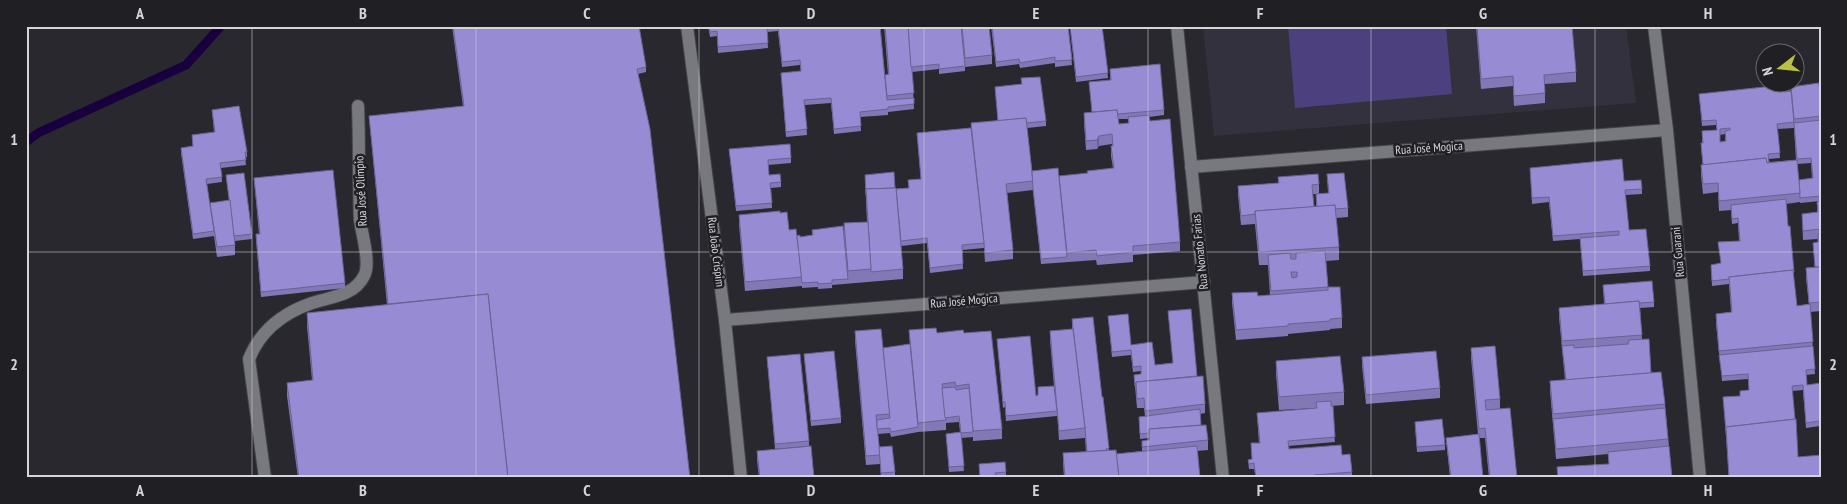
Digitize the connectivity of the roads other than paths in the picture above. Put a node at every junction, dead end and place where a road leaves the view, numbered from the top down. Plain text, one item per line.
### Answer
1 (687, 26) edge
2 (1177, 26) edge
3 (1654, 26) edge
4 (358, 106) dead end
5 (1667, 130) junction
6 (1192, 166) junction
7 (1204, 282) junction
8 (724, 320) junction
9 (265, 478) edge
10 (741, 478) edge
11 (1224, 478) edge
12 (1700, 478) edge

1 - 8 street, Rua João Crispim
2 - 6 street, Rua Nonato Farias
3 - 5 street, Rua Guarani
4 - 9 street, Rua José Olímpio
5 - 6 street, Rua José Mogica
5 - 12 street, Rua Guarani
6 - 7 street, Rua Nonato Farias
7 - 8 street, Rua José Mogica
7 - 11 street, Rua Nonato Farias
8 - 10 street, Rua João Crispim

